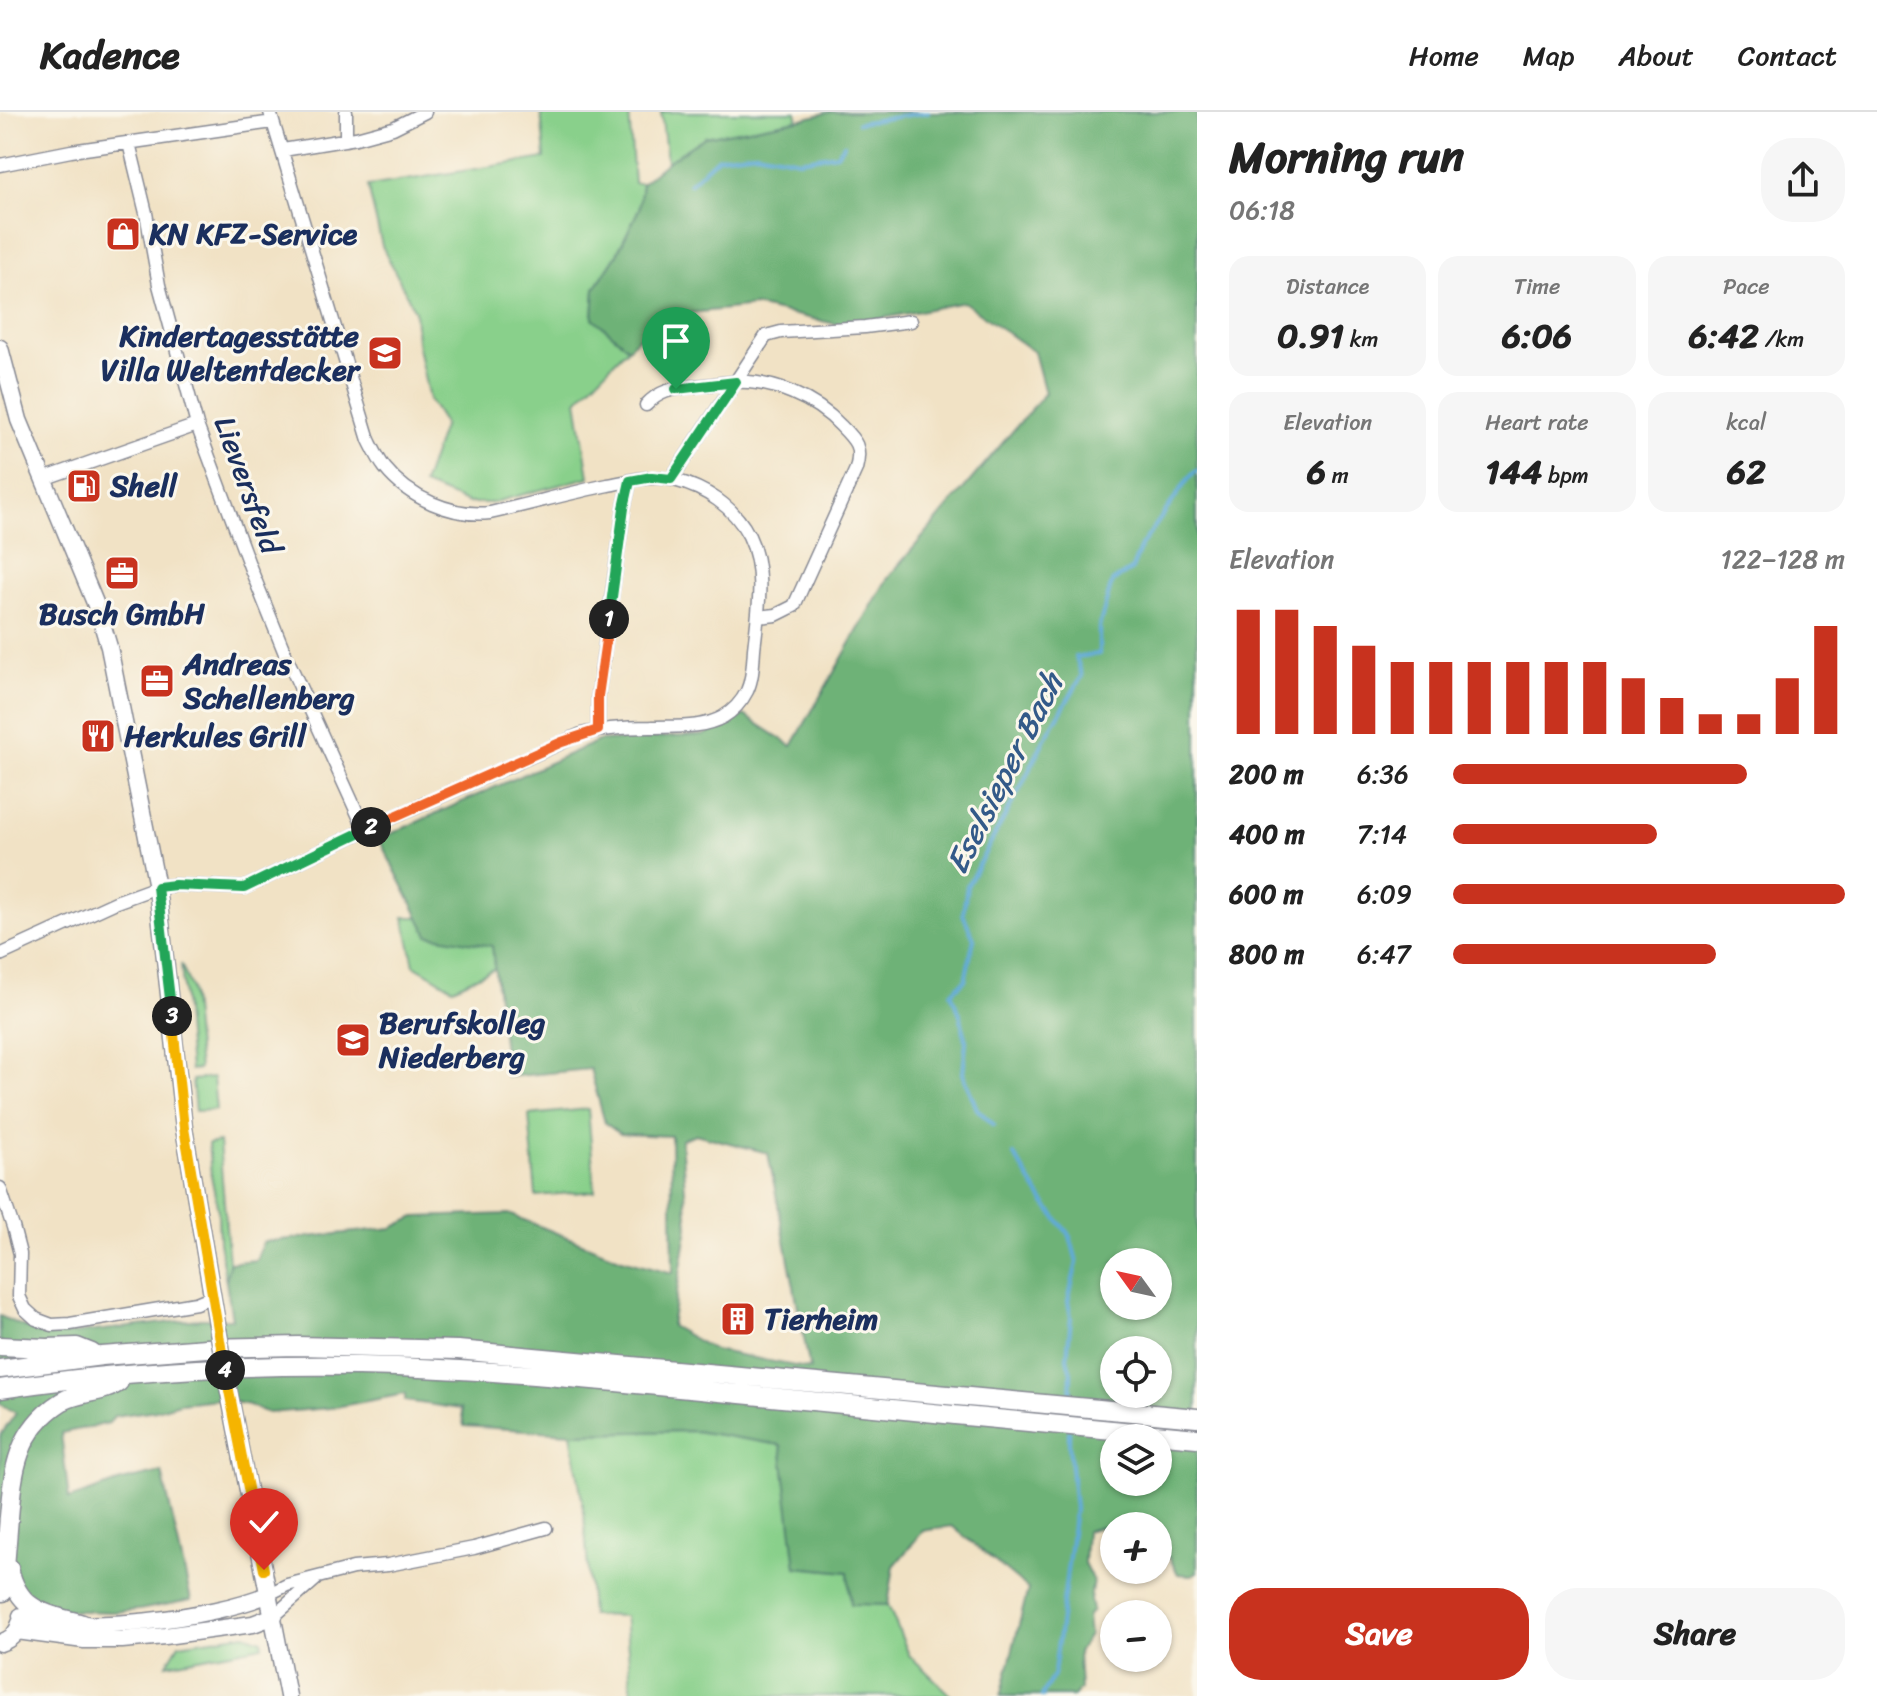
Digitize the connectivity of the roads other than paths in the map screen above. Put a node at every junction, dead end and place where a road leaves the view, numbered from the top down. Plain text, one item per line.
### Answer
1 (346, 112) edge
2 (425, 112) edge
3 (271, 117) edge
4 (404, 118) edge
5 (346, 140) junction
6 (129, 143) junction
7 (283, 150) junction
8 (0, 165) edge
9 (911, 321) dead end
10 (0, 348) edge
11 (736, 382) junction
12 (646, 405) dead end
13 (197, 425) junction
14 (43, 479) junction
15 (671, 479) junction
16 (630, 481) junction
17 (758, 617) junction
18 (598, 730) junction
19 (365, 830) junction
20 (157, 887) junction
21 (0, 955) edge
22 (0, 1188) edge
23 (213, 1296) junction
24 (0, 1346) edge
25 (102, 1356) junction
26 (0, 1369) edge
27 (131, 1373) junction
28 (0, 1389) edge
29 (1197, 1418) edge
30 (1197, 1438) edge
31 (546, 1528) dead end
32 (6, 1554) junction
33 (318, 1577) junction
34 (2, 1591) edge
35 (269, 1594) junction
36 (274, 1616) junction
37 (19, 1624) junction
38 (83, 1624) junction
39 (0, 1643) edge
40 (288, 1696) edge

1 - 5 street
2 - 4 street
3 - 6 street
3 - 7 street
4 - 5 street
5 - 7 street
6 - 8 street
6 - 13 street, Lieversfeld
7 - 16 street
9 - 11 street
10 - 14 main road
11 - 12 street
11 - 15 street
11 - 17 street
13 - 14 street
13 - 19 street, Lieversfeld
14 - 20 main road
15 - 16 street
15 - 17 street
16 - 18 street
17 - 18 street
18 - 19 street
19 - 20 street
20 - 21 street
20 - 23 main road
22 - 23 street
23 - 35 main road, bridge
24 - 25 highway
25 - 26 highway
25 - 29 highway
27 - 28 highway
27 - 30 highway
27 - 32 highway
31 - 33 street
32 - 34 highway
32 - 38 highway
33 - 35 street
33 - 36 street
34 - 37 main road
35 - 36 main road
35 - 38 main road
36 - 37 main road
36 - 40 main road
37 - 38 main road
37 - 39 main road

